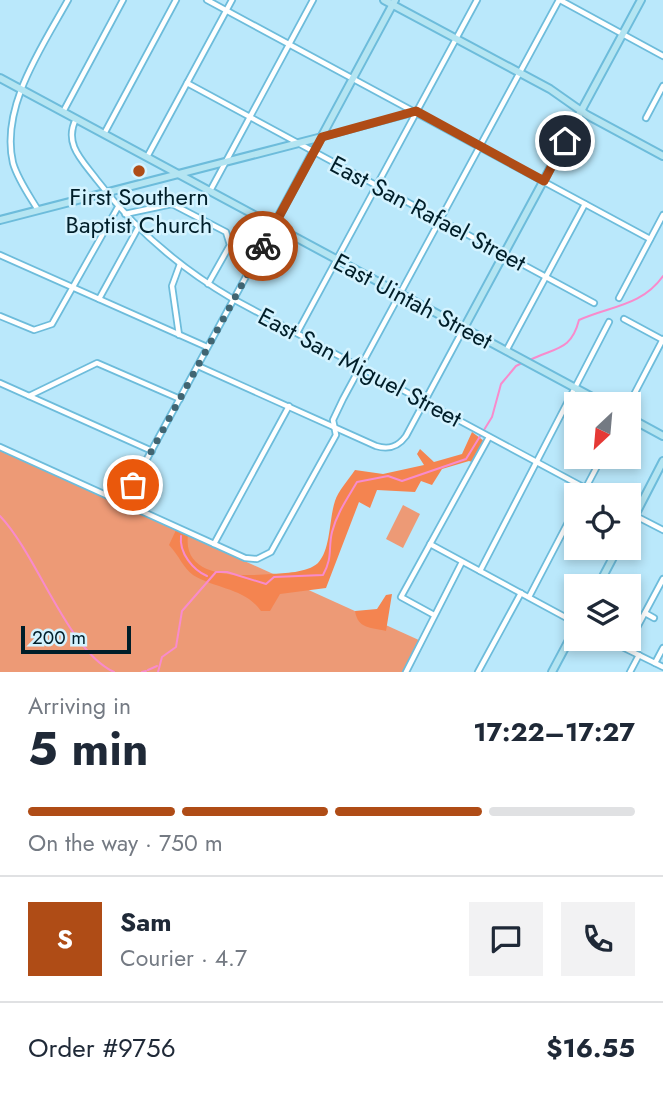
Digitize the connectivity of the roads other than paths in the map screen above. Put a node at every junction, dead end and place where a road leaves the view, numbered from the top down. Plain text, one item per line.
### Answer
1 (68, 0) edge
2 (123, 0) edge
3 (176, 0) edge
4 (207, 0) edge
5 (232, 0) edge
6 (313, 0) edge
7 (384, 0) edge
8 (477, 0) edge
9 (559, 0) edge
10 (641, 0) edge
11 (394, 2) edge
12 (226, 10) junction
13 (623, 34) junction
14 (456, 39) junction
15 (289, 44) junction
16 (663, 56) edge
17 (519, 73) junction
18 (354, 77) junction
19 (0, 78) edge
20 (187, 83) junction
21 (663, 86) edge
22 (20, 89) junction
23 (416, 111) junction
24 (580, 111) junction
25 (63, 112) junction
26 (250, 117) junction
27 (646, 118) dead end
28 (76, 119) junction
29 (104, 134) junction
30 (282, 135) junction
31 (322, 137) junction
32 (297, 143) junction
33 (480, 145) junction
34 (281, 147) junction
35 (314, 152) junction
36 (663, 156) edge
37 (146, 157) junction
38 (159, 163) junction
39 (225, 163) junction
40 (180, 175) junction
41 (156, 181) junction
42 (544, 181) junction
43 (377, 186) junction
44 (210, 191) junction
45 (107, 193) junction
46 (585, 204) junction
47 (118, 207) junction
48 (38, 210) junction
49 (125, 215) junction
50 (663, 215) edge
51 (0, 220) edge
52 (440, 220) junction
53 (274, 226) junction
54 (138, 228) junction
55 (650, 239) junction
56 (0, 255) edge
57 (504, 255) junction
58 (337, 260) junction
59 (180, 264) junction
60 (545, 277) junction
61 (208, 284) junction
62 (74, 288) junction
63 (400, 294) junction
64 (619, 298) dead end
65 (99, 299) junction
66 (233, 299) junction
67 (594, 303) dead end
68 (0, 316) edge
69 (624, 319) dead end
70 (609, 322) dead end
71 (464, 328) junction
72 (297, 333) junction
73 (179, 335) junction
74 (663, 340) edge
75 (207, 347) junction
76 (509, 353) junction
77 (198, 366) junction
78 (360, 368) junction
79 (0, 383) edge
80 (575, 388) junction
81 (582, 392) edge
82 (635, 392) edge
83 (29, 396) junction
84 (180, 399) junction
85 (424, 402) junction
86 (289, 406) junction
87 (641, 424) edge
88 (336, 428) junction
89 (485, 435) junction
90 (663, 436) edge
91 (0, 447) edge
92 (152, 451) junction
93 (663, 461) edge
94 (536, 462) junction
95 (574, 483) edge
96 (641, 499) edge
97 (123, 503) junction
98 (641, 518) edge
99 (663, 529) edge
100 (564, 530) edge
101 (214, 544) junction
102 (430, 544) junction
103 (462, 562) junction
104 (480, 571) junction
105 (663, 579) edge
106 (521, 593) junction
107 (529, 597) junction
108 (645, 613) junction
109 (434, 615) junction
110 (564, 618) edge
111 (654, 618) dead end
112 (641, 620) edge
113 (564, 648) edge
114 (663, 648) edge
115 (632, 651) edge
116 (639, 654) junction
117 (655, 663) junction
118 (663, 667) edge
119 (406, 672) edge
120 (478, 672) edge
121 (552, 672) edge
122 (630, 672) edge

1 - 22 street
2 - 25 street
3 - 29 street
4 - 12 street
5 - 12 street
6 - 15 street
7 - 11 main road
8 - 14 street
9 - 13 street
9 - 17 street
10 - 13 main road
11 - 14 main road
11 - 18 main road
12 - 15 street
12 - 20 street
13 - 16 street
13 - 24 main road
14 - 17 main road
14 - 23 street
15 - 18 street
15 - 26 street
17 - 24 main road
17 - 33 street
18 - 23 street
18 - 31 main road
19 - 22 main road, East Uintah Street
20 - 26 street, East San Rafael Street
20 - 37 street
21 - 27 street
22 - 25 main road, East Uintah Street
22 - 48 street
23 - 31 street
23 - 33 street
23 - 43 street
24 - 36 main road
24 - 42 main road
25 - 28 main road, East Uintah Street
26 - 30 street, East San Rafael Street
26 - 39 street
28 - 29 main road, East Uintah Street
28 - 45 street, East San Miguel Street
29 - 37 main road, East Uintah Street
30 - 32 street, East San Rafael Street
30 - 34 street
31 - 32 main road
31 - 35 main road
32 - 34 main road
32 - 35 street, East San Rafael Street
33 - 42 street
33 - 52 street
34 - 39 main road
35 - 43 street, East San Rafael Street
35 - 53 main road
37 - 38 main road, East Uintah Street
38 - 40 main road, East Uintah Street
38 - 41 main road
39 - 40 main road
39 - 44 street
40 - 41 main road
40 - 44 main road, East Uintah Street
41 - 45 main road
42 - 46 street
42 - 57 main road
43 - 52 street, East San Rafael Street
43 - 58 street
44 - 53 main road, East Uintah Street
45 - 47 street, East San Miguel Street
45 - 48 main road
46 - 55 street
46 - 60 street
47 - 49 street, East San Miguel Street
47 - 62 street
48 - 51 main road
49 - 54 street, East San Miguel Street
49 - 61 street
50 - 55 street
52 - 57 street, East San Rafael Street
52 - 63 street
53 - 58 main road, East Uintah Street
53 - 66 street
54 - 59 street, East San Miguel Street
54 - 65 street
55 - 64 street
56 - 62 street
57 - 60 street, East San Rafael Street
57 - 71 main road
58 - 63 main road, East Uintah Street
58 - 72 street
59 - 61 street, East San Miguel Street
59 - 73 street
60 - 67 street, East San Rafael Street
60 - 76 street
61 - 66 street, East San Miguel Street
62 - 65 street
62 - 68 street
63 - 71 main road, East Uintah Street
63 - 78 street
65 - 73 street
66 - 72 street, East San Miguel Street
66 - 75 street
69 - 74 street
70 - 80 street
71 - 76 main road, East Uintah Street
71 - 85 street
72 - 78 street, East San Miguel Street
73 - 75 street
74 - 82 street
75 - 77 street
76 - 80 main road, East Uintah Street
77 - 84 street
77 - 86 street
78 - 85 street, East San Miguel Street
78 - 88 street
79 - 83 street
80 - 81 main road, East Uintah Street
80 - 94 street
83 - 84 street
83 - 92 street
84 - 92 street
85 - 88 street
85 - 89 street, East San Miguel Street
86 - 88 street
86 - 101 street
87 - 90 main road
88 - 101 street
89 - 94 street, East San Miguel Street
89 - 102 street
91 - 97 street
92 - 97 street
93 - 96 main road
94 - 95 street, East San Miguel Street
94 - 104 street
97 - 101 street
98 - 99 street
100 - 107 street
102 - 103 street
102 - 109 street
103 - 104 street
103 - 109 street
104 - 106 street
105 - 108 street
106 - 107 street
106 - 120 street
107 - 110 street
108 - 111 street
108 - 112 street
109 - 119 street
113 - 121 main road
114 - 117 street
115 - 116 street
116 - 117 street
116 - 122 street
117 - 118 street

